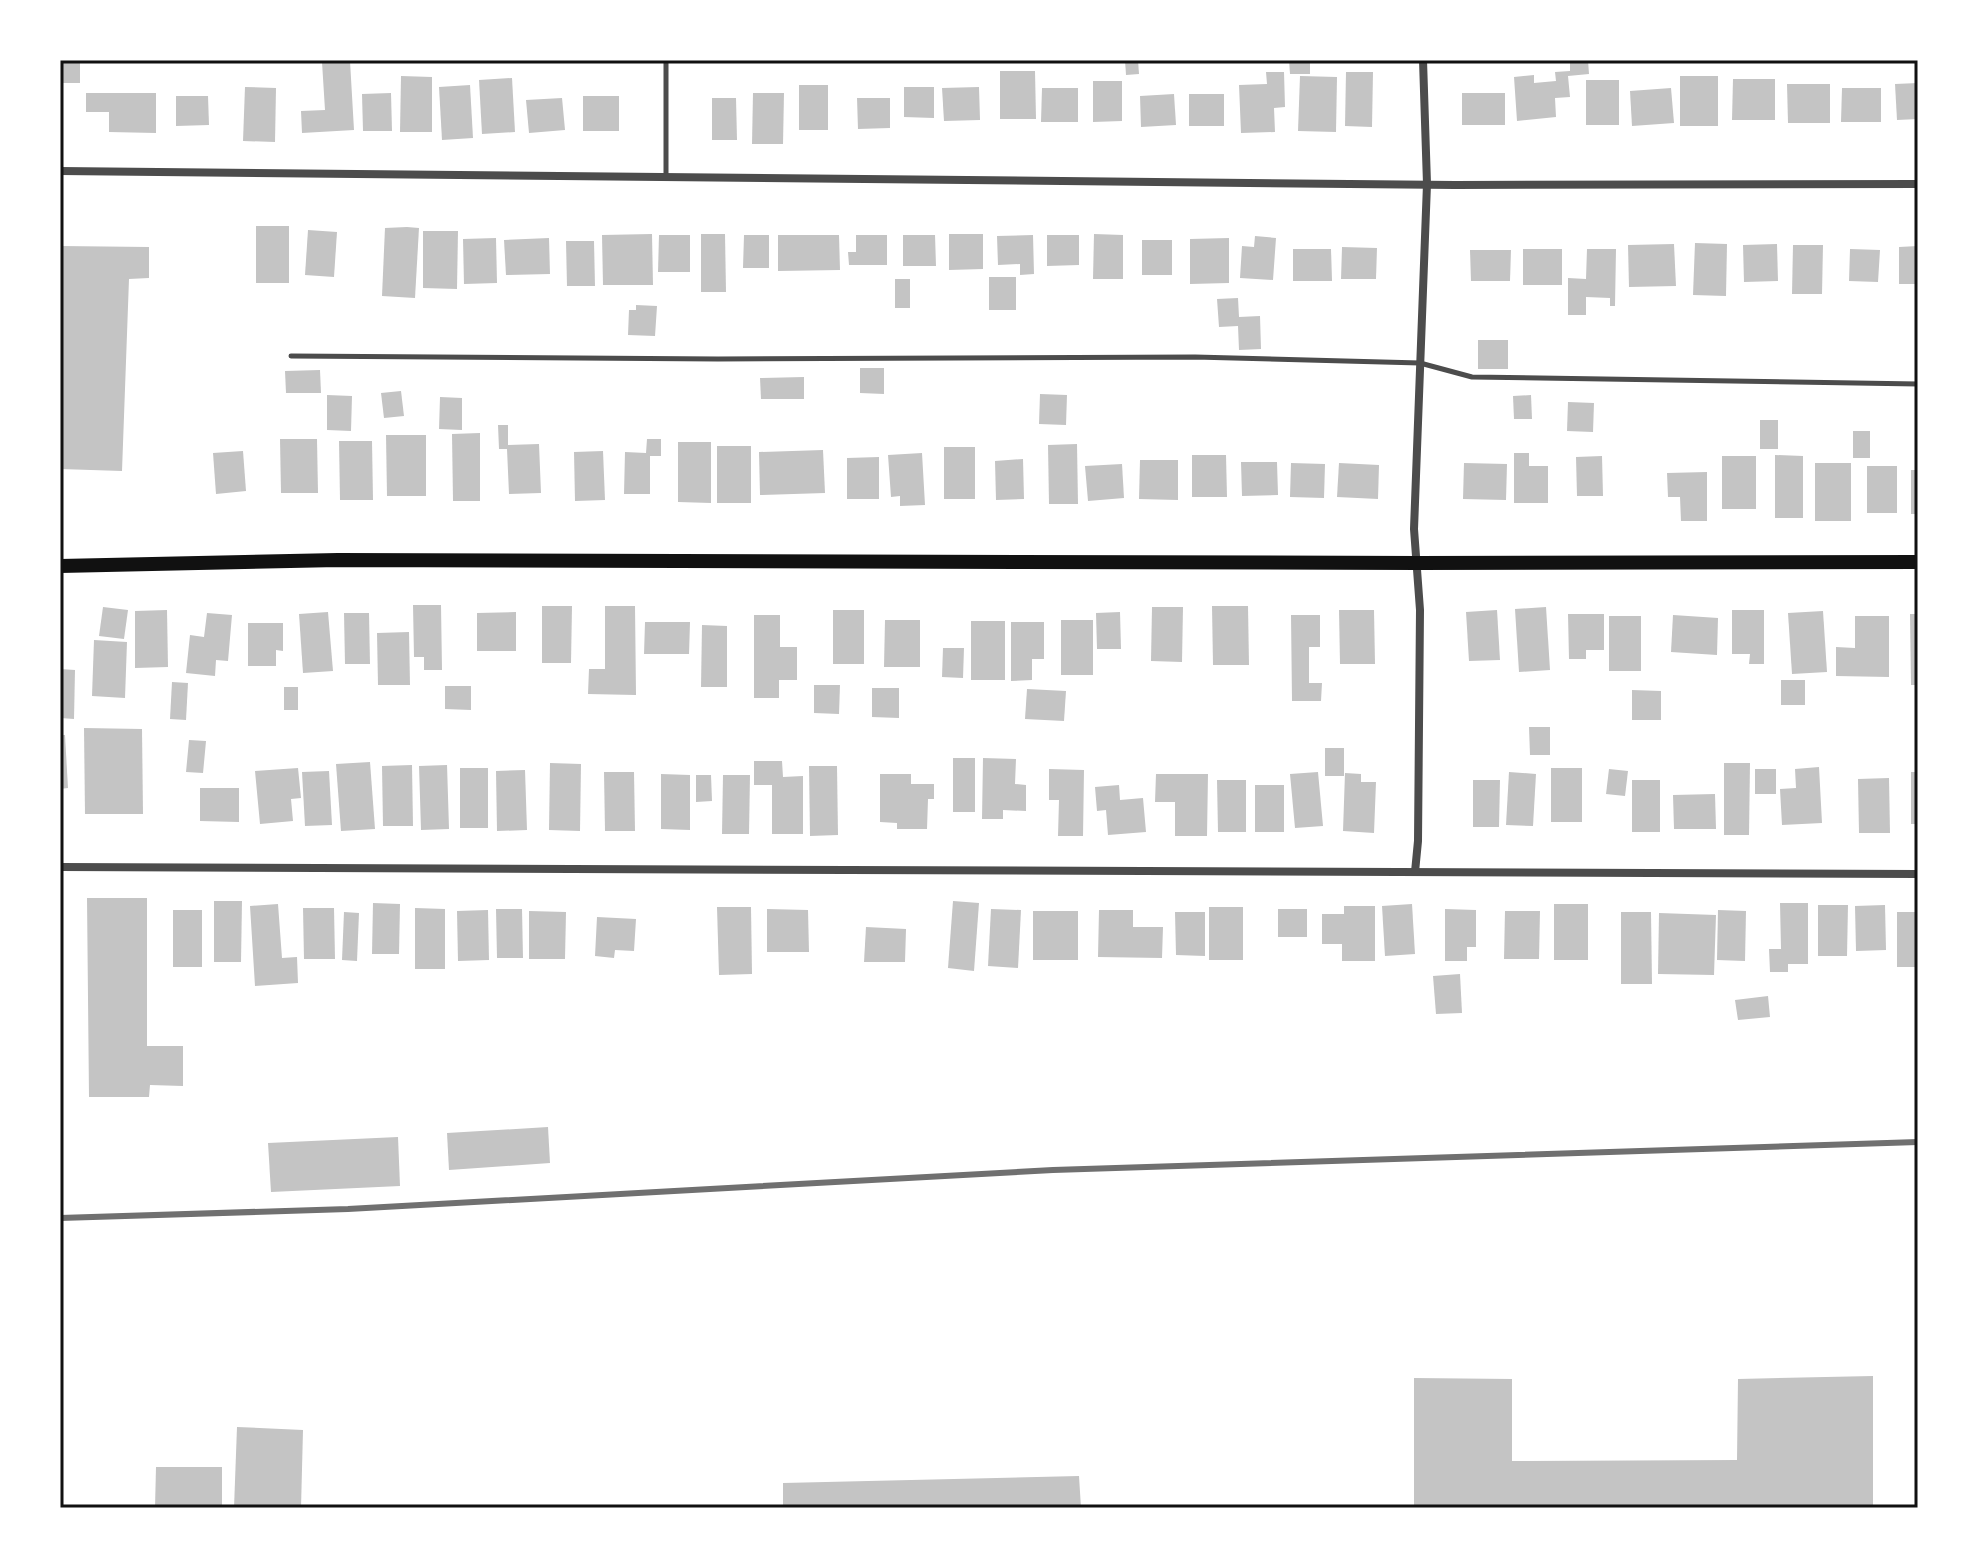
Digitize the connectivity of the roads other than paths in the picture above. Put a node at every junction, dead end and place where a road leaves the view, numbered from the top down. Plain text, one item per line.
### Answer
1 (666, 60) edge
2 (1423, 60) edge
3 (60, 171) edge
4 (666, 176) junction
5 (1427, 184) junction
6 (1918, 184) edge
7 (291, 356) dead end
8 (1420, 363) junction
9 (1918, 384) edge
10 (1918, 562) edge
11 (1418, 563) junction
12 (60, 566) edge
13 (60, 867) edge
14 (1415, 872) junction
15 (1918, 874) edge

1 - 4 lane
2 - 5 street
3 - 4 street
4 - 5 street
5 - 6 street
5 - 8 street
7 - 8 lane
8 - 9 lane
8 - 11 street
10 - 11 main road
11 - 12 main road
11 - 14 street
13 - 14 street
14 - 15 street

